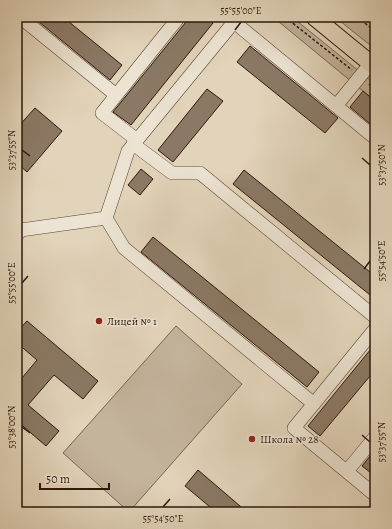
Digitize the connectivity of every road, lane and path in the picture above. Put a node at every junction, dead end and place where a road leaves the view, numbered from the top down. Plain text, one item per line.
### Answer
1 (20, 17) edge
2 (179, 17) edge
3 (285, 17) edge
4 (314, 17) edge
5 (357, 17) edge
6 (233, 19) edge
7 (375, 31) edge
8 (373, 65) edge
9 (360, 77) junction
10 (375, 89) edge
11 (116, 95) junction
12 (336, 106) junction
13 (375, 138) edge
14 (135, 142) junction
15 (106, 218) junction
16 (17, 235) edge
17 (375, 317) edge
18 (375, 329) edge
19 (314, 404) junction
20 (375, 437) edge
21 (347, 471) junction
22 (375, 495) edge

1 - 11 lane
2 - 11 lane
3 - 9 path
4 - 8 main road
5 - 7 path
6 - 12 lane
6 - 14 lane
8 - 9 lane
9 - 10 path
9 - 12 lane
11 - 14 lane
12 - 13 lane
14 - 15 lane
14 - 17 lane
15 - 16 lane
15 - 19 lane
18 - 19 lane
19 - 21 lane
20 - 21 lane
21 - 22 lane

